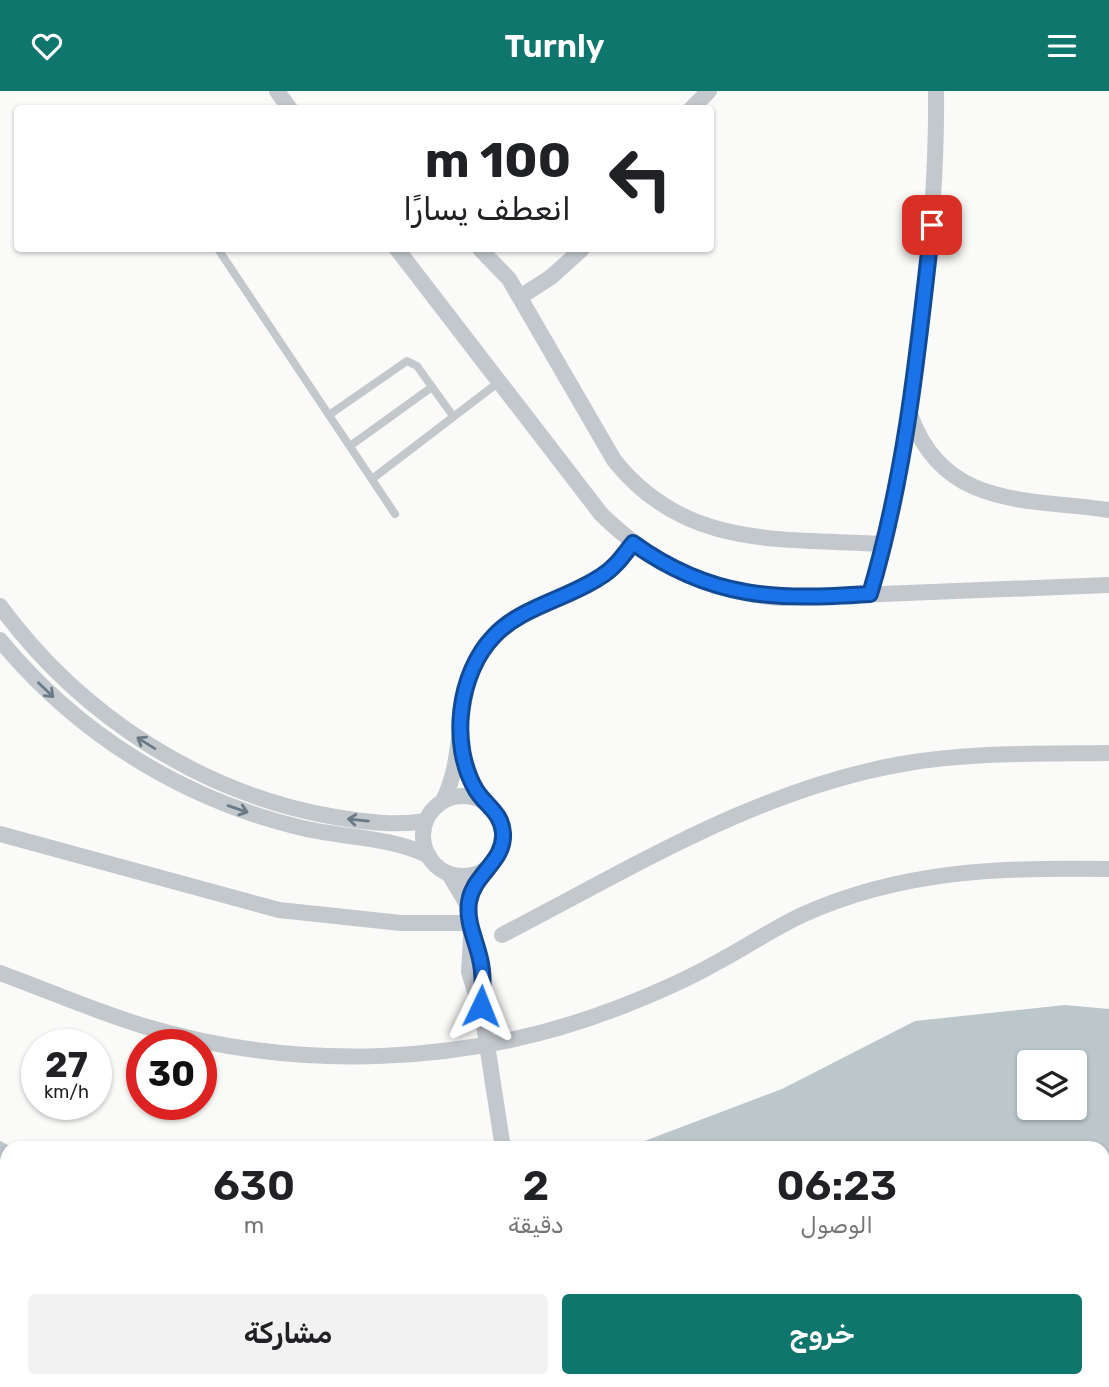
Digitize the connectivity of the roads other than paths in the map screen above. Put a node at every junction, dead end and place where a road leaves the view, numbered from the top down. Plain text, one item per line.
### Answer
1 (709, 91) edge
2 (936, 91) edge
3 (695, 105) edge
4 (220, 252) edge
5 (399, 252) edge
6 (483, 252) edge
7 (579, 252) edge
8 (520, 297) junction
9 (499, 382) junction
10 (432, 387) junction
11 (329, 415) junction
12 (911, 415) junction
13 (453, 416) junction
14 (350, 446) junction
15 (372, 479) junction
16 (1109, 510) edge
17 (395, 514) dead end
18 (633, 543) junction
19 (885, 544) junction
20 (1109, 585) edge
21 (870, 594) junction
22 (0, 605) edge
23 (0, 640) edge
24 (460, 746) junction
25 (1109, 753) edge
26 (443, 801) junction
27 (485, 803) junction
28 (426, 821) junction
29 (0, 834) edge
30 (429, 856) junction
31 (1109, 869) edge
32 (484, 871) junction
33 (449, 874) junction
34 (468, 906) junction
35 (471, 929) junction
36 (502, 935) dead end
37 (0, 973) edge
38 (487, 1045) junction
39 (502, 1141) edge

1 - 3 street
2 - 12 street
4 - 11 lane
5 - 9 street
6 - 8 street
7 - 8 street
8 - 19 street
9 - 13 lane
9 - 18 street
10 - 11 lane
10 - 13 lane
10 - 14 lane
11 - 14 lane
12 - 16 street
12 - 19 street
13 - 15 lane
14 - 15 lane
15 - 17 lane
18 - 21 street
18 - 24 street
19 - 21 street
20 - 21 street
28 -> 22 street
23 -> 30 street
24 - 26 street
24 - 27 street
25 - 36 street
26 - 27 street
26 - 28 street
27 - 32 street
28 - 30 street
29 - 35 street
30 - 33 street
31 - 38 street
32 - 33 street
32 - 34 street
33 - 34 street
34 - 35 street
35 - 38 street
37 - 38 street
38 - 39 street

